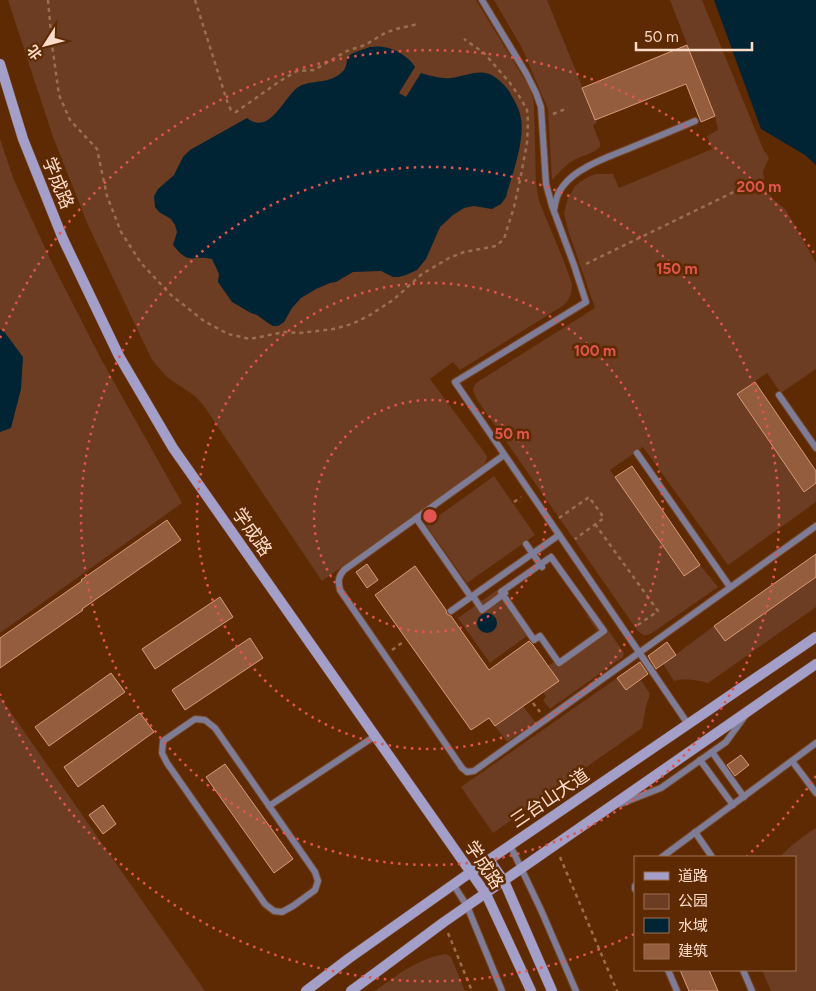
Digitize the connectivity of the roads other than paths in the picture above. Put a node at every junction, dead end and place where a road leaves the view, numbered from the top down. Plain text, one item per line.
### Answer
1 (482, 0) edge
2 (0, 64) edge
3 (695, 121) dead end
4 (554, 212) junction
5 (779, 394) dead end
6 (816, 448) edge
7 (637, 453) dead end
8 (504, 455) junction
9 (416, 518) junction
10 (816, 526) edge
11 (559, 535) junction
12 (526, 544) dead end
13 (533, 553) junction
14 (541, 564) junction
15 (730, 587) junction
16 (503, 595) junction
17 (472, 596) junction
18 (451, 611) dead end
19 (816, 637) edge
20 (639, 653) junction
21 (816, 664) edge
22 (750, 710) junction
23 (688, 724) junction
24 (375, 736) junction
25 (816, 743) edge
26 (712, 752) junction
27 (700, 760) junction
28 (792, 761) junction
29 (816, 793) edge
30 (744, 796) junction
31 (733, 805) junction
32 (269, 806) junction
33 (608, 809) junction
34 (695, 832) junction
35 (510, 845) junction
36 (663, 856) edge
37 (711, 856) edge
38 (488, 860) junction
39 (522, 869) junction
40 (471, 872) junction
41 (504, 881) junction
42 (453, 884) junction
43 (486, 894) junction
44 (467, 906) junction
45 (668, 971) edge
46 (743, 971) edge
47 (306, 991) edge
48 (351, 991) edge
49 (502, 991) edge
50 (531, 991) edge
51 (552, 991) edge
52 (576, 991) edge
53 (677, 991) edge
54 (752, 991) edge

1 - 4 lane
2 - 24 main road, 学成路
3 - 4 lane
4 - 8 lane
5 - 6 lane
7 - 15 lane
8 - 9 lane
8 - 11 lane
9 - 17 lane
9 - 20 lane
10 - 15 lane
11 - 13 lane
11 - 20 lane
12 - 13 lane
13 - 14 lane
13 - 17 lane
14 - 16 lane
14 - 16 lane
15 - 20 lane
16 - 17 lane
17 - 18 lane
19 - 23 main road, 三台山大道
20 - 23 lane
21 - 22 main road
22 - 26 lane
22 - 33 main road
23 - 35 main road, 三台山大道
24 - 32 lane
24 - 40 main road, 学成路
25 - 28 lane
26 - 27 lane
26 - 30 lane
27 - 31 lane
27 - 33 lane
28 - 29 lane
28 - 30 lane
30 - 31 lane
31 - 34 lane
32 - 32 lane
33 - 39 main road
34 - 36 lane
34 - 37 lane
35 - 38 main road, 三台山大道
35 - 39 lane
38 - 40 main road, 三台山大道
38 - 41 main road, 学成路
39 - 41 main road
39 - 52 lane
40 - 42 main road, 三台山大道
40 - 43 main road, 学成路
41 - 43 main road
41 - 51 main road, 学成路
42 - 44 lane
42 - 47 main road, 三台山大道
43 - 44 main road
43 - 50 main road, 学成路
44 - 48 main road
44 - 49 lane
45 - 53 lane
46 - 54 lane

